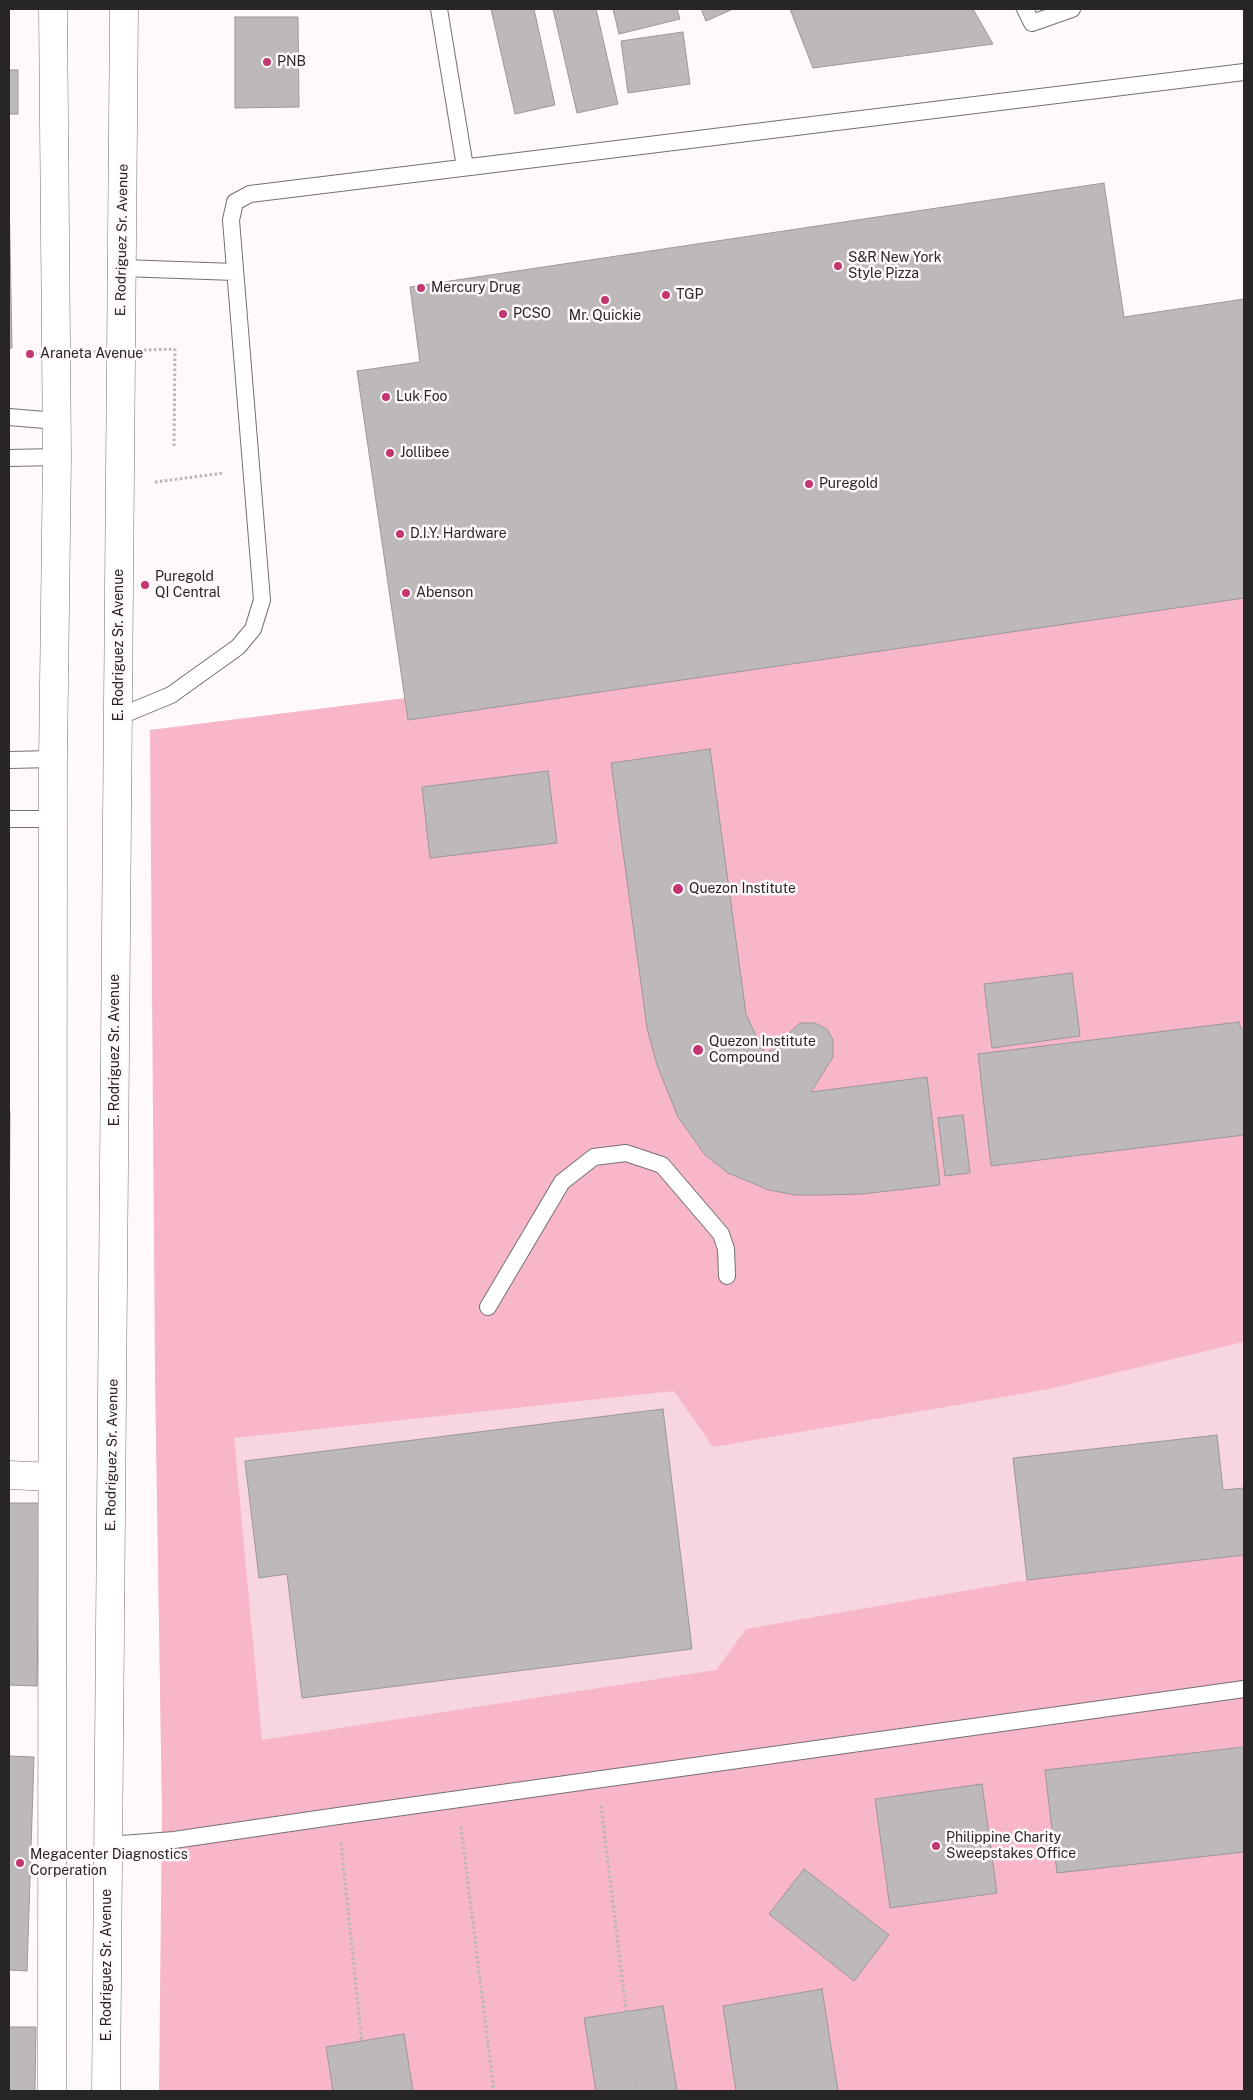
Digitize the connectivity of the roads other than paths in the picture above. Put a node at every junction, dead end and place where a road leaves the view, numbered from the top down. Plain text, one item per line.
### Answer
1 (53, 9) edge
2 (124, 9) edge
3 (439, 9) edge
4 (1025, 9) edge
5 (1072, 9) edge
6 (1244, 72) edge
7 (466, 167) junction
8 (122, 268) junction
9 (235, 272) junction
10 (9, 417) edge
11 (56, 421) junction
12 (57, 457) junction
13 (9, 458) edge
14 (118, 717) junction
15 (9, 760) edge
16 (53, 760) junction
17 (9, 819) edge
18 (53, 820) junction
19 (727, 1276) dead end
20 (488, 1308) dead end
21 (9, 1475) edge
22 (52, 1476) junction
23 (1244, 1689) edge
24 (108, 1845) junction
25 (52, 2091) edge
26 (106, 2091) edge

1 - 11 main road
2 - 8 main road, E. Rodriguez Sr. Avenue
3 - 7 lane
4 - 5 lane
6 - 7 lane
7 - 9 lane
8 - 9 lane
8 - 14 main road, E. Rodriguez Sr. Avenue
9 - 14 lane
10 - 11 lane
11 - 12 main road
12 - 13 lane
12 - 16 main road
14 - 24 main road, E. Rodriguez Sr. Avenue
15 - 16 lane
16 - 18 main road
17 - 18 lane
18 - 22 main road
19 - 20 lane
21 - 22 main road
22 - 25 main road
23 - 24 lane
24 - 26 main road, E. Rodriguez Sr. Avenue

